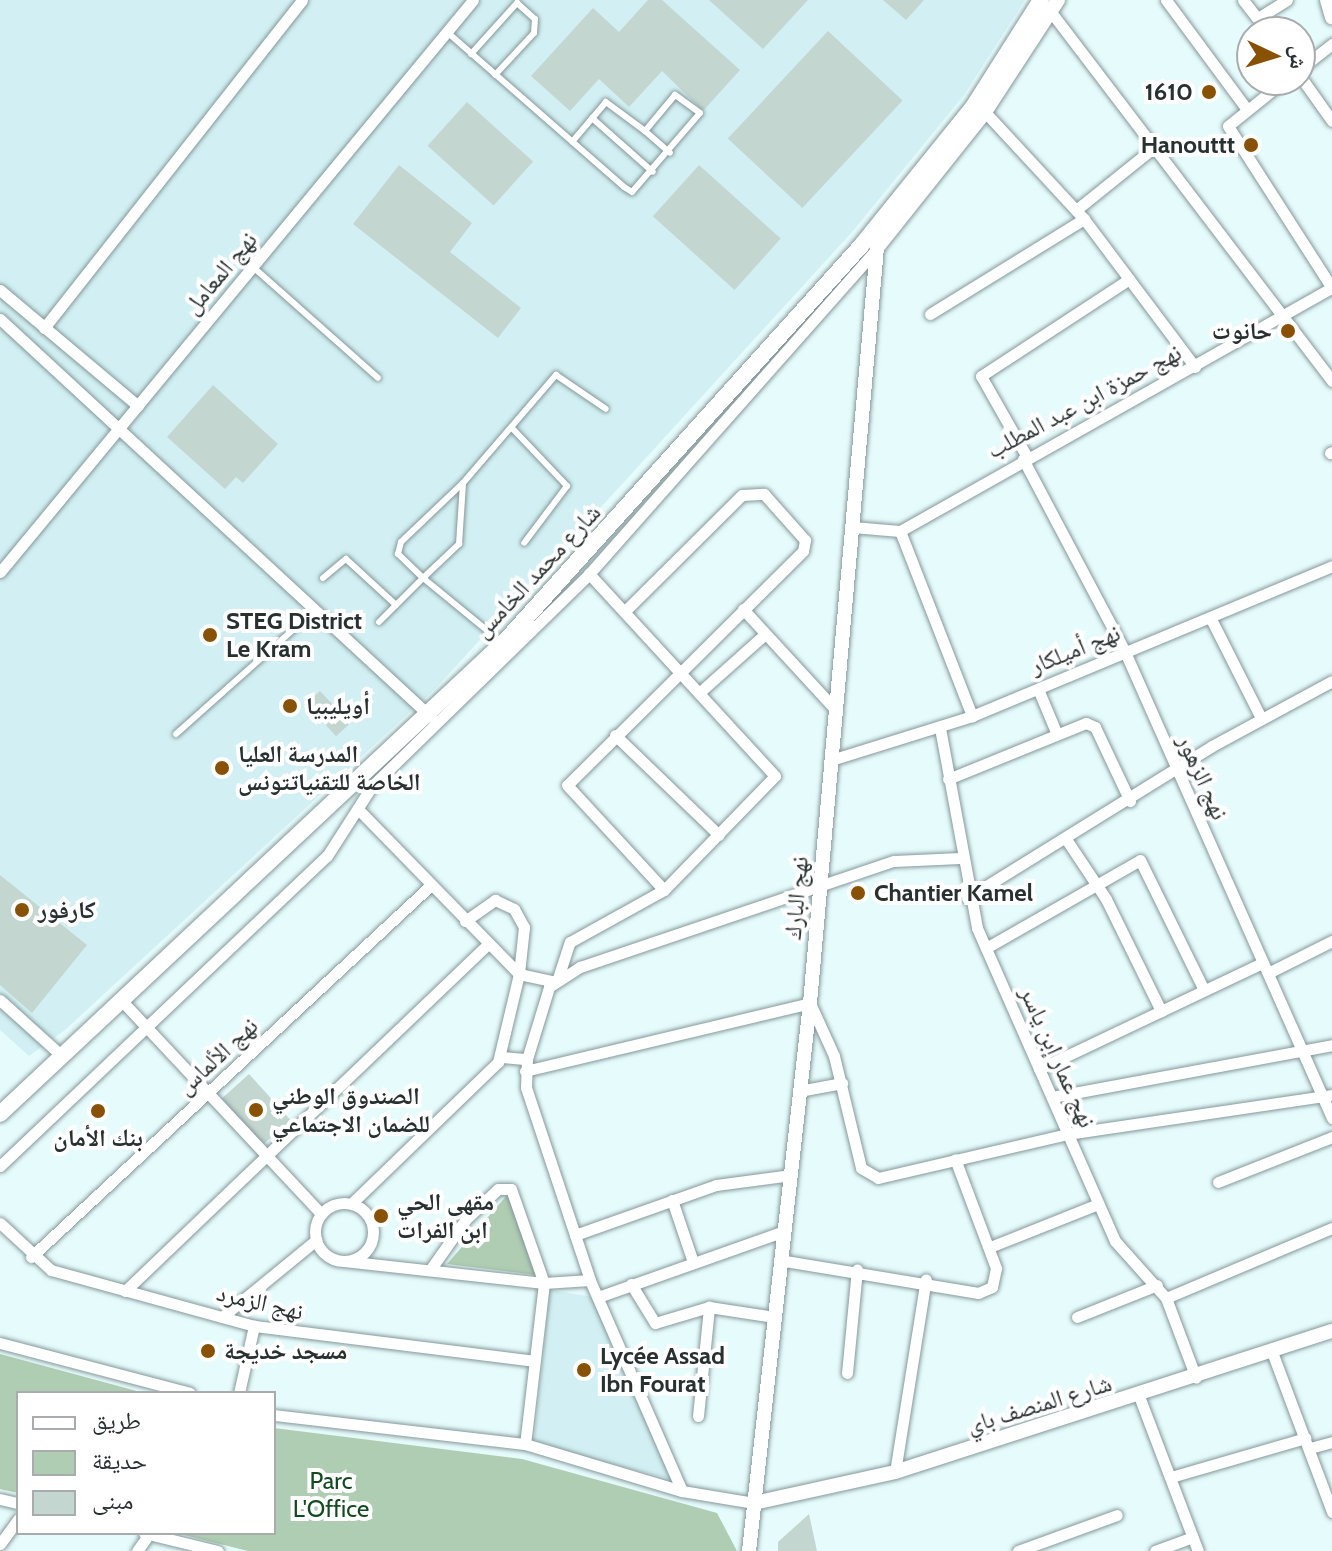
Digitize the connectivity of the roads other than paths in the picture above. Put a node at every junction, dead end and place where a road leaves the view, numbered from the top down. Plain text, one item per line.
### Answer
1 (302, 0) edge
2 (473, 0) edge
3 (1166, 0) edge
4 (1243, 0) edge
5 (1287, 0) edge
6 (1050, 4) edge
7 (1256, 16) edge
8 (1261, 16) edge
9 (447, 32) junction
10 (1332, 44) edge
11 (471, 54) junction
12 (1316, 56) edge
13 (495, 75) junction
14 (1263, 96) edge
15 (1314, 96) edge
16 (1246, 108) junction
17 (985, 112) junction
18 (592, 118) junction
19 (1332, 121) edge
20 (645, 131) junction
21 (572, 142) junction
22 (1153, 148) junction
23 (670, 153) junction
24 (653, 172) junction
25 (1080, 215) junction
26 (877, 248) junction
27 (253, 267) junction
28 (1129, 279) junction
29 (1332, 288) edge
30 (0, 290) edge
31 (930, 314) dead end
32 (1289, 317) junction
33 (0, 319) edge
34 (44, 328) junction
35 (1195, 367) junction
36 (378, 378) dead end
37 (1332, 381) edge
38 (138, 406) junction
39 (606, 409) dead end
40 (122, 427) junction
41 (512, 428) junction
42 (1025, 458) junction
43 (463, 483) junction
44 (852, 527) junction
45 (900, 531) junction
46 (524, 543) dead end
47 (1332, 566) edge
48 (0, 572) edge
49 (589, 574) junction
50 (323, 578) dead end
51 (423, 578) junction
52 (396, 605) junction
53 (743, 609) junction
54 (315, 610) junction
55 (625, 611) junction
56 (1211, 619) junction
57 (379, 622) dead end
58 (765, 634) junction
59 (503, 643) junction
60 (1125, 652) junction
61 (679, 670) junction
62 (1332, 681) edge
63 (1038, 689) junction
64 (700, 692) junction
65 (835, 709) junction
66 (972, 716) junction
67 (431, 717) junction
68 (1261, 718) junction
69 (940, 728) junction
70 (1056, 732) junction
71 (176, 734) dead end
72 (615, 735) junction
73 (831, 760) junction
74 (1175, 772) junction
75 (948, 779) junction
76 (1130, 801) junction
77 (358, 809) junction
78 (719, 835) junction
79 (1066, 839) junction
80 (960, 858) junction
81 (1095, 882) junction
82 (430, 886) junction
83 (819, 889) junction
84 (664, 890) junction
85 (967, 898) junction
86 (465, 921) junction
87 (1332, 941) edge
88 (488, 944) junction
89 (986, 948) junction
90 (1265, 968) junction
91 (519, 974) junction
92 (555, 980) junction
93 (1204, 990) junction
94 (0, 1000) edge
95 (122, 1001) junction
96 (810, 1003) junction
97 (1161, 1011) junction
98 (148, 1028) junction
99 (1332, 1045) edge
100 (1303, 1050) junction
101 (62, 1056) junction
102 (502, 1057) junction
103 (526, 1065) junction
104 (1039, 1069) junction
105 (842, 1083) junction
106 (799, 1091) junction
107 (209, 1094) junction
108 (1327, 1096) edge
109 (1052, 1097) junction
110 (0, 1114) edge
111 (1332, 1118) edge
112 (1067, 1134) junction
113 (1332, 1137) edge
114 (265, 1156) junction
115 (955, 1159) junction
116 (0, 1166) edge
117 (791, 1175) junction
118 (1218, 1182) dead end
119 (672, 1200) junction
120 (352, 1203) junction
121 (1098, 1204) junction
122 (321, 1214) junction
123 (0, 1223) edge
124 (1332, 1228) edge
125 (784, 1231) junction
126 (575, 1235) junction
127 (316, 1240) junction
128 (990, 1247) junction
129 (31, 1257) junction
130 (692, 1259) junction
131 (779, 1260) junction
132 (344, 1261) junction
133 (857, 1269) junction
134 (430, 1270) junction
135 (926, 1279) junction
136 (590, 1280) junction
137 (544, 1283) junction
138 (631, 1284) junction
139 (1157, 1285) junction
140 (125, 1291) junction
141 (598, 1297) junction
142 (1166, 1298) junction
143 (709, 1307) junction
144 (222, 1317) junction
145 (774, 1317) junction
146 (1077, 1317) dead end
147 (254, 1326) junction
148 (1332, 1331) edge
149 (0, 1343) edge
150 (1272, 1352) junction
151 (534, 1361) junction
152 (847, 1373) dead end
153 (1196, 1378) junction
154 (182, 1391) edge
155 (239, 1391) edge
156 (1139, 1396) junction
157 (276, 1415) edge
158 (698, 1416) dead end
159 (1332, 1442) edge
160 (1307, 1443) junction
161 (525, 1444) junction
162 (895, 1472) junction
163 (1171, 1477) junction
164 (682, 1491) junction
165 (754, 1503) junction
166 (1332, 1512) edge
167 (1117, 1515) dead end
168 (16, 1522) edge
169 (151, 1535) edge
170 (1193, 1537) junction
171 (0, 1544) edge
172 (218, 1551) edge
173 (749, 1551) edge
174 (1018, 1551) edge
175 (1155, 1551) edge
176 (1198, 1551) edge

1 - 34 street
2 - 9 street, نهج المعامل
3 - 16 street
4 - 7 street
5 - 8 street
6 - 17 street
6 - 22 street
6 - 59 main road, شارع محمد الخامس
9 - 11 lane
9 - 27 street, نهج المعامل
10 - 12 street
11 - 13 lane
11 - 13 lane
13 - 21 lane
14 - 16 street
15 - 19 street
16 - 29 street
17 - 25 street
17 - 26 street
18 - 20 lane
18 - 21 lane
18 - 24 lane
20 - 23 lane
20 - 23 lane
21 - 24 lane
22 - 25 street
22 - 32 street
23 - 24 lane
25 - 28 street
25 - 31 street
26 - 44 street, نهج البارك
26 - 49 street
27 - 36 lane
27 - 38 street, نهج المعامل
28 - 35 street
28 - 42 street, نهج الزهور
29 - 32 street, نهج حمزة ابن عبد المطلب
30 - 34 street
32 - 35 street, نهج حمزة ابن عبد المطلب
32 - 37 street
33 - 40 street
34 - 38 street
35 - 42 street, نهج حمزة ابن عبد المطلب
38 - 40 street, نهج المعامل
39 - 41 lane
40 - 48 street, نهج المعامل
40 - 54 street
41 - 43 lane
41 - 46 lane
42 - 45 street, نهج حمزة ابن عبد المطلب
42 - 60 street, نهج الزهور
43 - 51 lane
43 - 51 lane
44 - 45 street
44 - 65 street, نهج البارك
45 - 66 street
47 - 56 street, نهج أميلكار
49 - 55 street
49 - 77 street
50 - 52 lane
51 - 52 lane
51 - 59 lane
52 - 57 lane
53 - 55 street
53 - 58 street
53 - 61 street
54 - 67 street
54 - 71 lane
55 - 61 street
56 - 60 street, نهج أميلكار
56 - 68 street
58 - 64 street
58 - 65 street
59 - 67 main road, شارع محمد الخامس
60 - 63 street, نهج أميلكار
60 - 74 street, نهج الزهور
61 - 64 street
61 - 72 street
62 - 68 street
63 - 66 street, نهج أميلكار
63 - 70 street
64 - 78 street
65 - 73 street, نهج البارك
66 - 69 street, نهج أميلكار
67 - 95 main road, شارع محمد الخامس
68 - 74 street
69 - 73 street, نهج أميلكار
69 - 75 street, نهج عمار إبن ياسر
70 - 75 street
70 - 76 street
72 - 78 street
72 - 84 street
73 - 83 street, نهج البارك
74 - 76 street
74 - 90 street, نهج الزهور
75 - 80 street, نهج عمار إبن ياسر
76 - 79 street
77 - 82 street
77 - 98 street
78 - 84 street
79 - 81 street
79 - 85 street
80 - 83 street
80 - 85 street, نهج عمار إبن ياسر
81 - 89 street
81 - 93 street
81 - 97 street
82 - 86 street
82 - 107 street, نهج الألماس
83 - 92 street
83 - 96 street, نهج البارك
84 - 92 street
85 - 89 street, نهج عمار إبن ياسر
86 - 88 street
86 - 91 street
87 - 90 street
88 - 91 street
88 - 114 street
89 - 104 street, نهج عمار إبن ياسر
90 - 93 street
90 - 100 street, نهج الزهور
91 - 92 street
91 - 102 street
92 - 103 street
93 - 97 street
94 - 101 street
95 - 98 street
95 - 101 main road, شارع محمد الخامس
96 - 103 street
96 - 105 street
96 - 106 street, نهج البارك
97 - 104 street
98 - 107 street
98 - 116 street
99 - 100 street
100 - 108 street, نهج الزهور
100 - 109 street
101 - 110 main road, شارع محمد الخامس
102 - 103 street
102 - 120 street
103 - 126 street
104 - 109 street, نهج عمار إبن ياسر
105 - 106 street
105 - 115 street
106 - 117 street, نهج البارك
107 - 114 street
107 - 129 street, نهج الألماس
108 - 111 street, نهج الزهور
108 - 112 street
109 - 112 street, نهج عمار إبن ياسر
112 - 115 street
112 - 121 street, نهج عمار إبن ياسر
113 - 118 street
114 - 122 street
114 - 140 street
115 - 128 street
117 - 119 street
117 - 125 street, نهج البارك
119 - 126 street
119 - 130 street
120 - 122 street
120 - 132 street
121 - 128 street
121 - 139 street, نهج عمار إبن ياسر
122 - 127 street
123 - 129 street, نهج الزمرد
124 - 142 street
125 - 130 street
125 - 131 street, نهج البارك
126 - 136 street
127 - 132 street
127 - 144 street
128 - 135 street
129 - 140 street, نهج الزمرد
130 - 138 street
131 - 133 street
131 - 145 street, نهج البارك
132 - 134 street
133 - 135 street
133 - 152 street
134 - 137 street
134 - 137 street
135 - 162 street
136 - 137 street
136 - 141 street
137 - 151 street
138 - 141 street
138 - 143 street
139 - 142 street, نهج عمار إبن ياسر
139 - 146 street
140 - 144 street, نهج الزمرد
141 - 164 street
142 - 153 street, نهج عمار إبن ياسر
143 - 145 street
143 - 158 street
144 - 147 street, نهج الزمرد
145 - 165 street, نهج البارك
147 - 151 street, نهج الزمرد
147 - 155 street
148 - 150 street, شارع المنصف باي
149 - 154 street
150 - 153 street, شارع المنصف باي
150 - 160 street
151 - 161 street
153 - 156 street, شارع المنصف باي
156 - 162 street, شارع المنصف باي
156 - 163 street
157 - 161 street
159 - 160 street
160 - 163 street
160 - 166 street
161 - 164 street
162 - 165 street, شارع المنصف باي
163 - 170 street
164 - 165 street
165 - 173 street, نهج البارك
167 - 174 street
168 - 171 street
169 - 172 street
170 - 175 street
170 - 176 street

